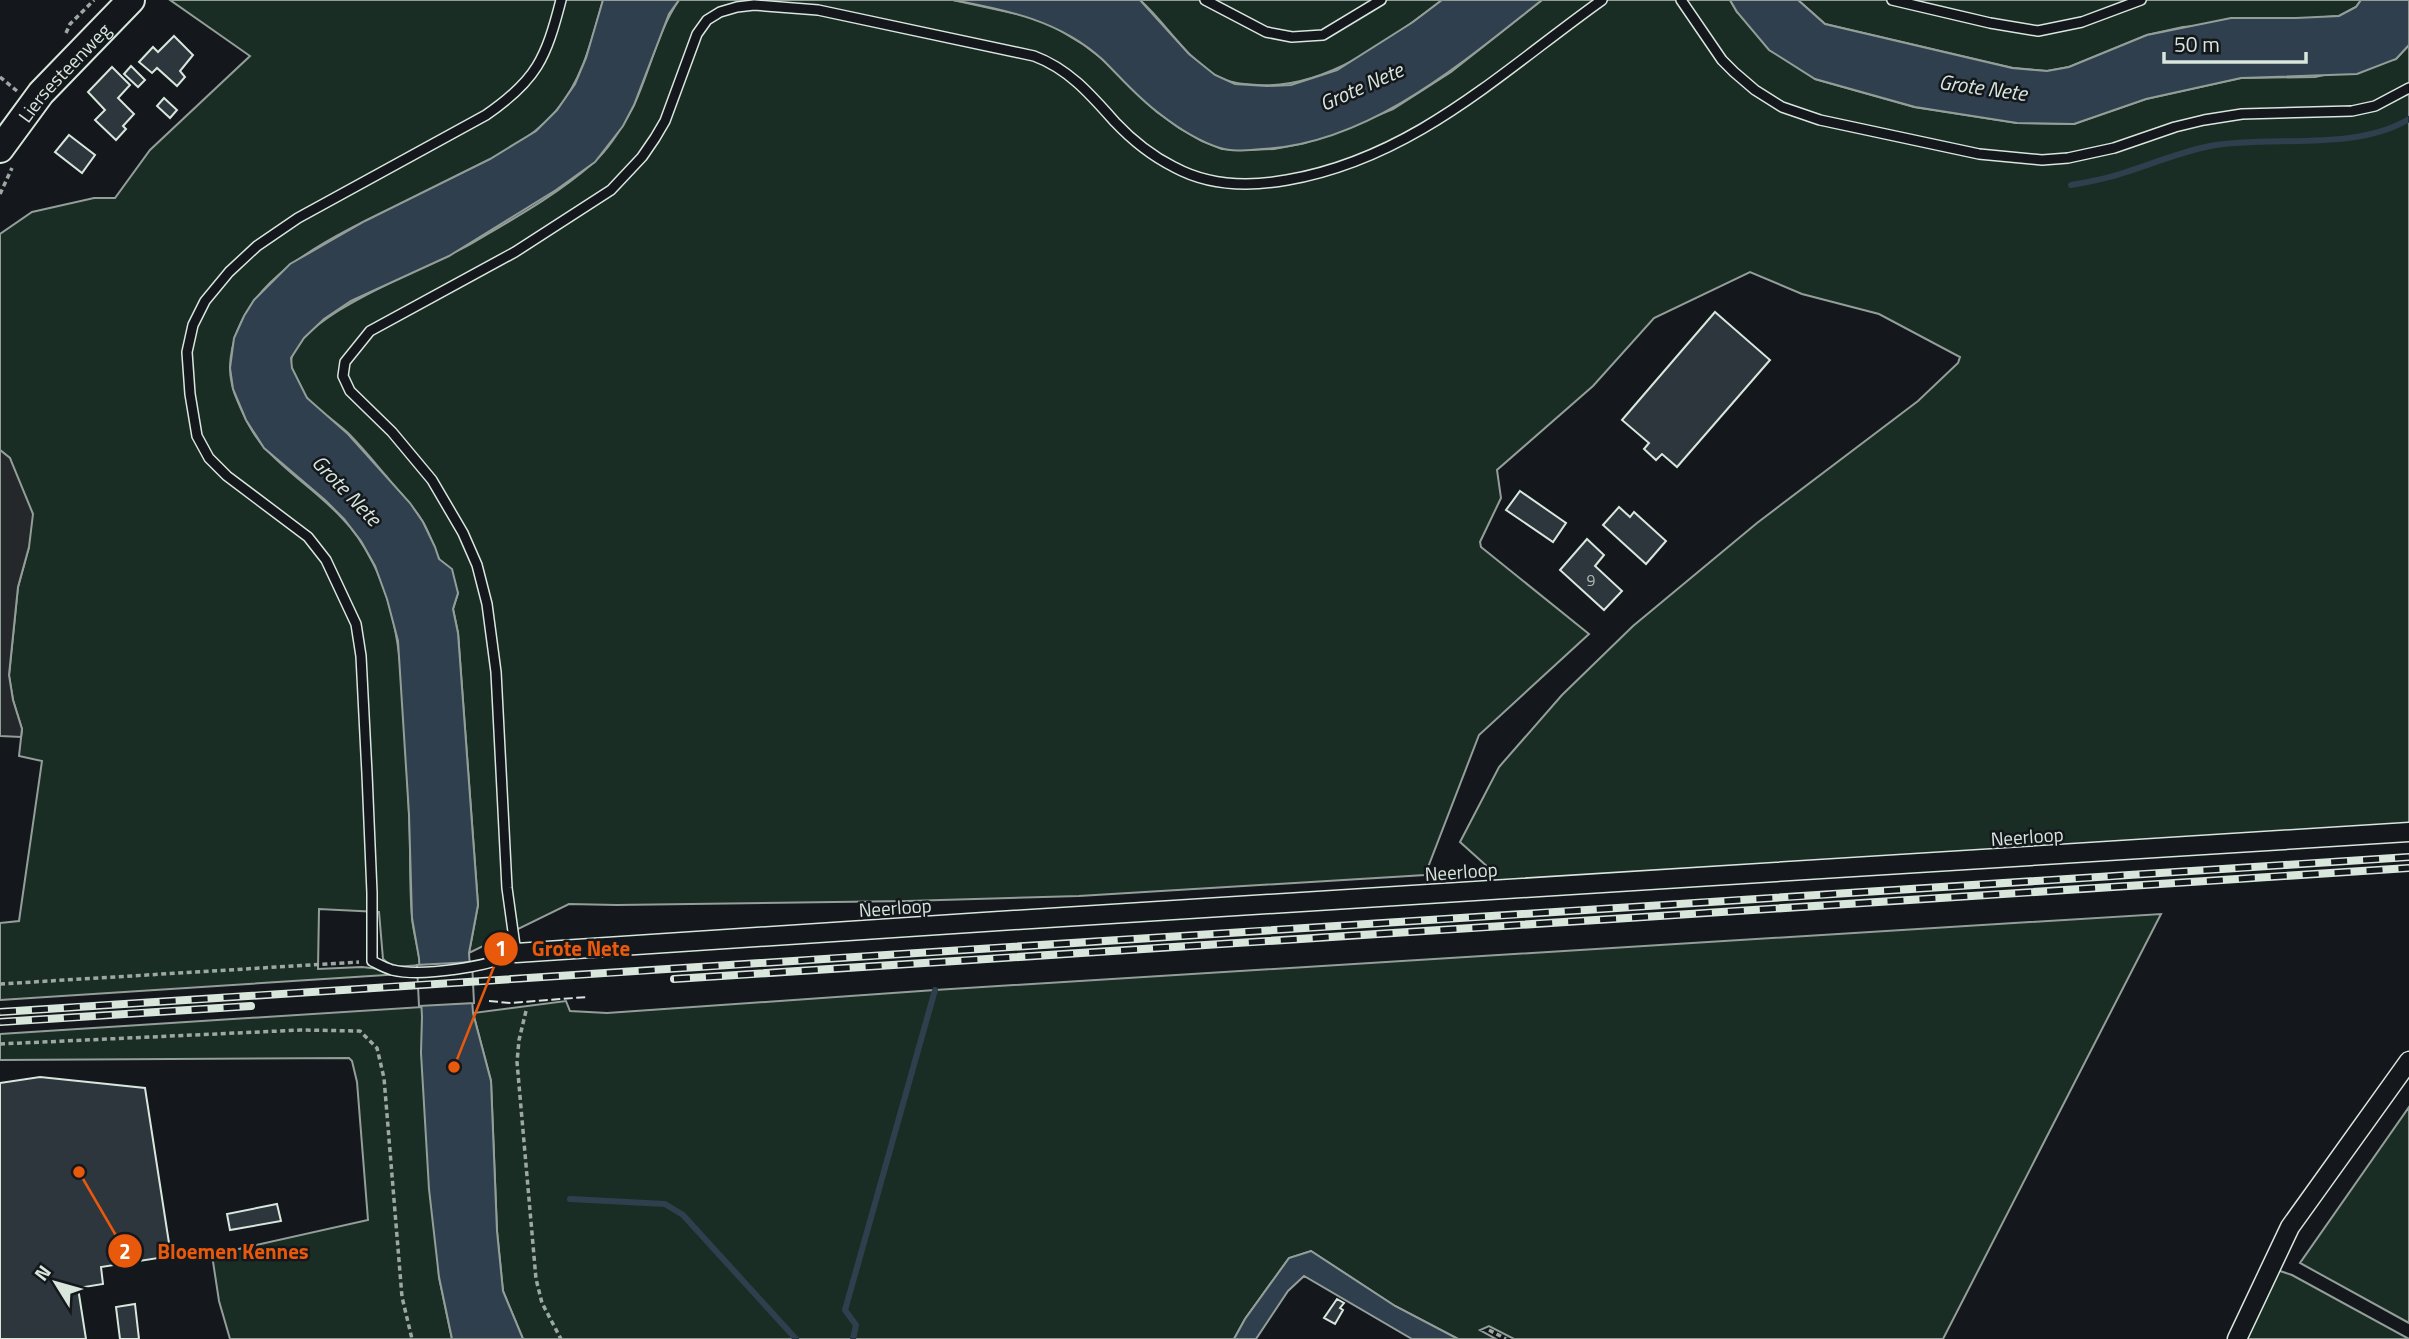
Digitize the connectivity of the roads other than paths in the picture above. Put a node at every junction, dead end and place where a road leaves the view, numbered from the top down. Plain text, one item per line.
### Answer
1 (131, 0) edge
2 (561, 0) edge
3 (1205, 0) edge
4 (1381, 0) edge
5 (1602, 0) edge
6 (1681, 0) edge
7 (1892, 0) edge
8 (2141, 0) edge
9 (2409, 88) edge
10 (0, 149) edge
11 (2409, 832) edge
12 (516, 954) junction
13 (2409, 1061) edge
14 (2237, 1339) edge

1 - 10 main road, Liersesteenweg
2 - 12 lane
3 - 4 lane
5 - 12 lane
6 - 9 lane
7 - 8 lane
11 - 12 street, Neerloop
13 - 14 street

